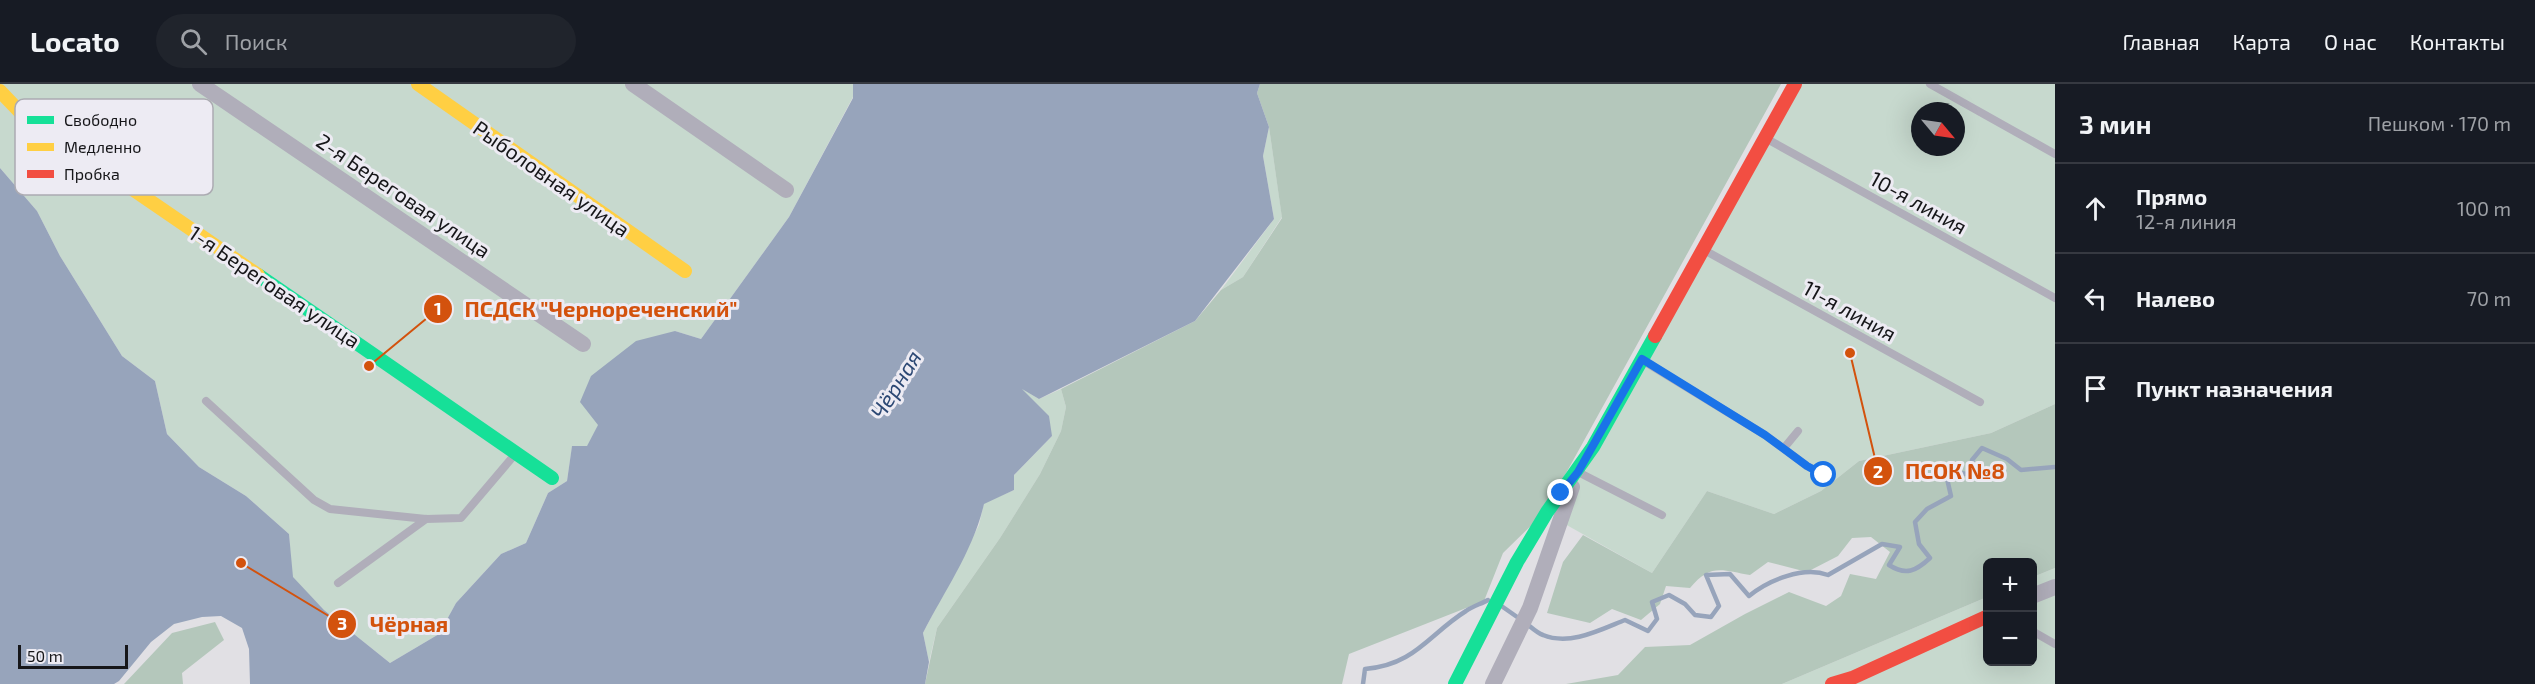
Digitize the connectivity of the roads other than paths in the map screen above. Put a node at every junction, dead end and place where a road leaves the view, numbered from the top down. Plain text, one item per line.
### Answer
1 (200, 84) edge
2 (418, 84) edge
3 (633, 84) edge
4 (1796, 84) edge
5 (1930, 84) edge
6 (0, 91) edge
7 (15, 107) edge
8 (1765, 138) junction
9 (2055, 154) edge
10 (786, 190) dead end
11 (141, 195) edge
12 (1702, 249) junction
13 (685, 271) dead end
14 (2055, 298) edge
15 (583, 344) dead end
16 (1642, 359) junction
17 (206, 401) dead end
18 (1980, 402) dead end
19 (1798, 431) dead end
20 (1784, 448) junction
21 (517, 452) junction
22 (1578, 472) junction
23 (1824, 475) dead end
24 (552, 478) dead end
25 (1662, 515) dead end
26 (426, 519) junction
27 (338, 583) dead end
28 (2055, 586) edge
29 (2037, 594) edge
30 (1983, 618) edge
31 (2037, 634) edge
32 (2055, 644) edge
33 (1857, 681) edge
34 (1455, 684) edge
35 (1493, 684) edge
36 (1832, 684) edge

1 - 15 street, 2-я Береговая улица
2 - 13 street, Рыболовная улица
3 - 10 street
4 - 8 street
5 - 9 lane
6 - 7 street, 1-я Береговая улица
8 - 12 street
8 - 14 lane, 10-я линия
11 - 21 street, 1-я Береговая улица
12 - 16 street
12 - 18 lane, 11-я линия
16 - 20 lane
16 - 22 street
17 - 26 lane
19 - 20 lane
20 - 23 lane
21 - 24 street, 1-я Береговая улица
21 - 26 lane
22 - 25 lane
22 - 34 street
22 - 35 street
26 - 27 lane
28 - 29 street
30 - 33 street
31 - 32 lane
33 - 36 street

